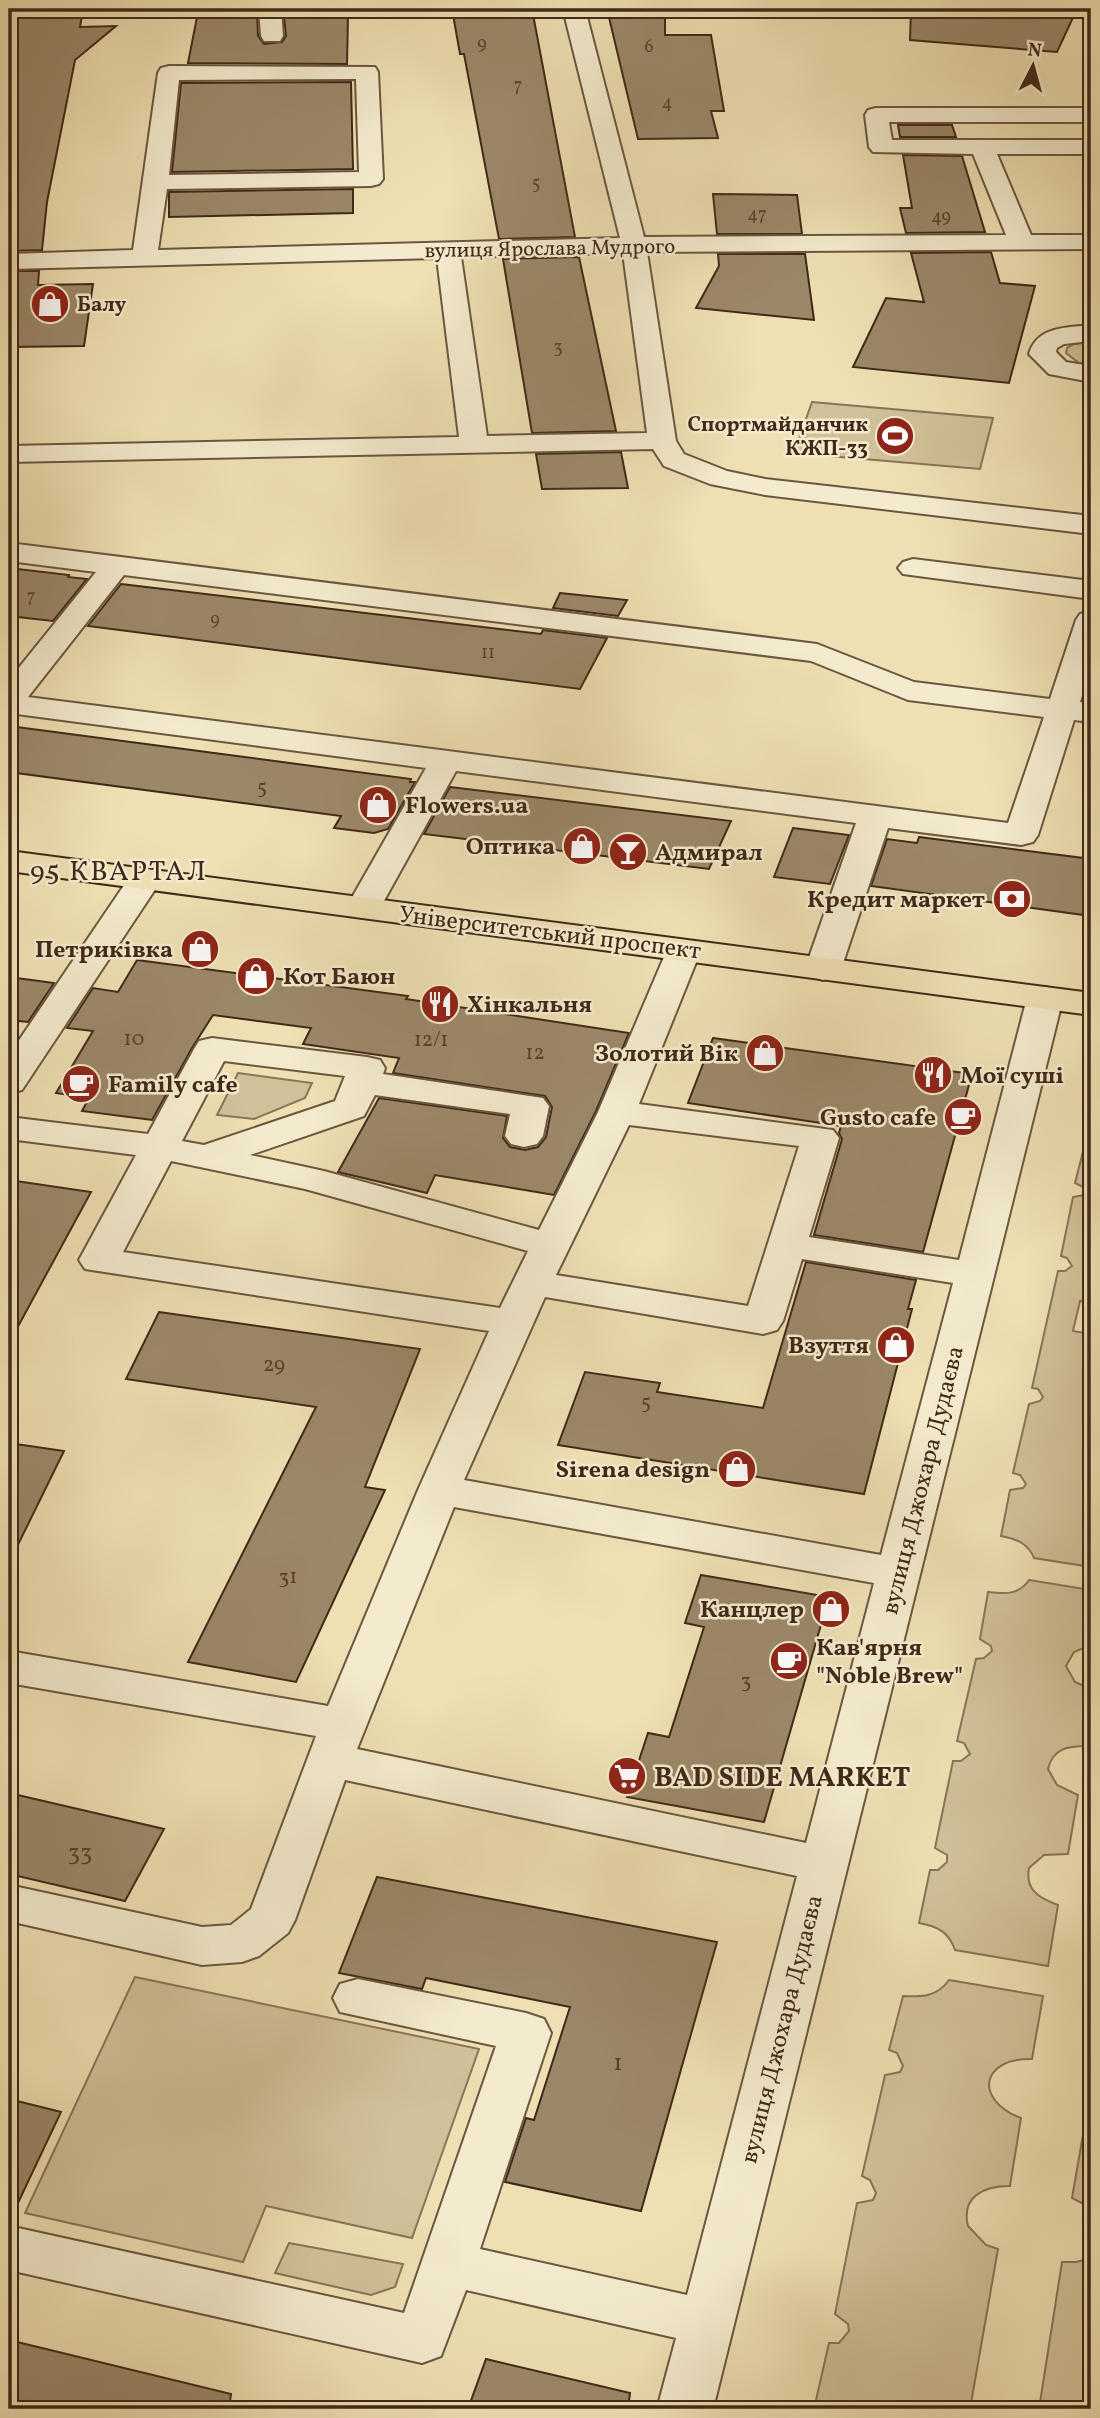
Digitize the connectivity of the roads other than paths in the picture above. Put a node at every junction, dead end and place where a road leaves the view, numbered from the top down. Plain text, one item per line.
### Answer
1 (270, 9) edge
2 (574, 9) edge
3 (272, 36) dead end
4 (1091, 115) edge
5 (982, 147) junction
6 (1091, 148) edge
7 (156, 182) junction
8 (1091, 242) edge
9 (1022, 243) junction
10 (449, 250) junction
11 (634, 250) junction
12 (144, 257) junction
13 (9, 261) edge
14 (1091, 266) edge
15 (1091, 334) edge
16 (1091, 374) edge
17 (662, 441) junction
18 (474, 445) junction
19 (9, 454) edge
20 (1091, 525) edge
21 (9, 552) edge
22 (116, 566) junction
23 (913, 568) dead end
24 (1091, 590) edge
25 (1091, 620) edge
26 (9, 702) edge
27 (1076, 711) edge
28 (446, 760) junction
29 (875, 816) junction
30 (9, 861) edge
31 (145, 878) junction
32 (363, 908) junction
33 (684, 950) junction
34 (823, 969) junction
35 (1045, 998) junction
36 (1091, 1004) edge
37 (9, 1082) edge
38 (361, 1082) junction
39 (617, 1112) junction
40 (9, 1128) edge
41 (524, 1136) dead end
42 (158, 1147) junction
43 (208, 1157) junction
44 (786, 1245) junction
45 (541, 1264) junction
46 (974, 1274) junction
47 (513, 1322) junction
48 (439, 1490) junction
49 (898, 1573) junction
50 (9, 1667) edge
51 (336, 1743) junction
52 (823, 1864) junction
53 (9, 1903) edge
54 (358, 1998) dead end
55 (9, 2248) edge
56 (448, 2264) junction
57 (707, 2322) junction
58 (685, 2409) edge

1 - 3 street
2 - 11 street
4 - 5 street
5 - 6 street
5 - 9 street
7 - 7 street
7 - 12 street
8 - 9 street, вулиця Ярослава Мудрого
9 - 11 street, вулиця Ярослава Мудрого
10 - 11 street, вулиця Ярослава Мудрого
10 - 12 street, вулиця Ярослава Мудрого
10 - 18 street
11 - 14 street
11 - 17 street
12 - 13 street, вулиця Ярослава Мудрого
15 - 16 street
17 - 18 street
17 - 20 street
18 - 19 street
21 - 22 street
22 - 26 street
22 - 27 street
23 - 24 street
25 - 27 street
26 - 28 street
27 - 29 street
28 - 29 street
28 - 32 street
29 - 34 street
30 - 31 main road, Університетський проспект
31 - 32 main road, Університетський проспект
31 - 37 street
32 - 33 main road, Університетський проспект
33 - 34 main road, Університетський проспект
33 - 39 street
34 - 35 main road, Університетський проспект
35 - 36 main road, Університетський проспект
35 - 46 street, вулиця Джохара Дудаєва
38 - 41 street
38 - 42 street
38 - 43 street
39 - 44 street
39 - 45 street
40 - 42 street
42 - 43 street
42 - 47 street
43 - 45 street
44 - 45 street
44 - 46 street
45 - 47 street
46 - 49 street, вулиця Джохара Дудаєва
47 - 48 street
48 - 49 street
48 - 51 street
49 - 52 street, вулиця Джохара Дудаєва
50 - 51 street
51 - 52 street
51 - 53 street
52 - 57 street, вулиця Джохара Дудаєва
54 - 56 street
55 - 56 street
56 - 57 street
57 - 58 street, вулиця Джохара Дудаєва

